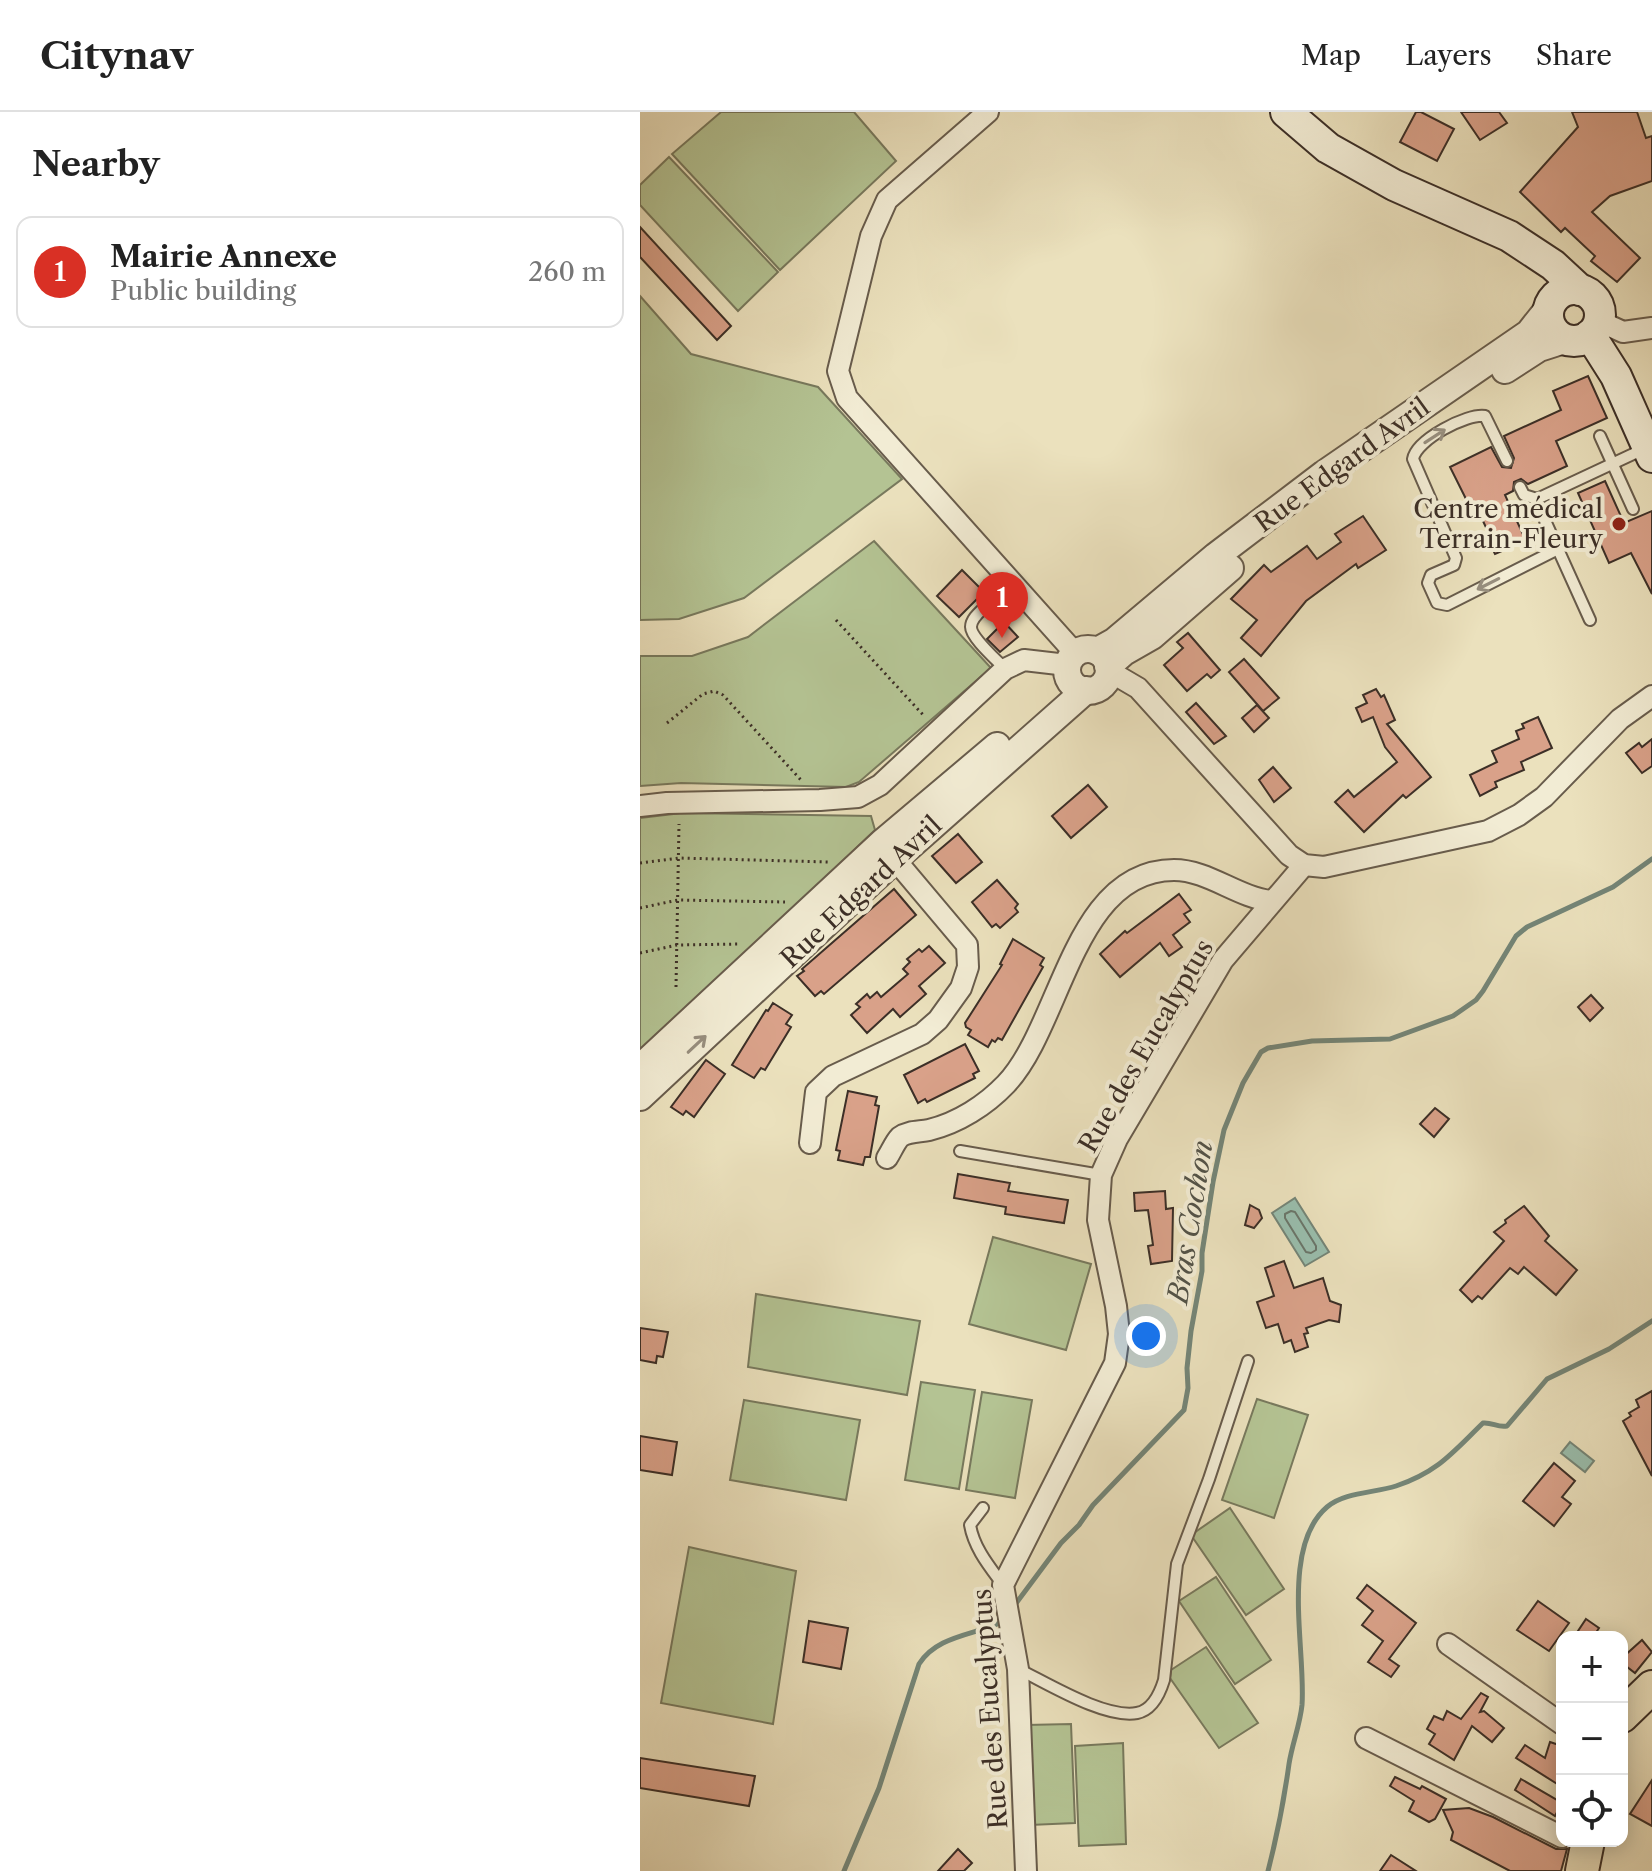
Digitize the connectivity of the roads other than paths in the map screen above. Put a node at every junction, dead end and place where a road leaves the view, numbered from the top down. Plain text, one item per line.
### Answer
1 (988, 112) edge
2 (1286, 112) edge
3 (1527, 248) junction
4 (1580, 290) junction
5 (1550, 305) junction
6 (1652, 328) edge
7 (1585, 332) junction
8 (1600, 436) dead end
9 (1650, 452) edge
10 (1507, 461) dead end
11 (1612, 463) junction
12 (1520, 487) dead end
13 (1537, 499) junction
14 (1633, 509) dead end
15 (1558, 549) junction
16 (987, 605) dead end
17 (1590, 620) dead end
18 (1005, 669) junction
19 (1089, 670) junction
20 (1652, 696) edge
21 (640, 806) edge
22 (889, 851) junction
23 (1304, 865) junction
24 (1271, 901) junction
25 (640, 1068) edge
26 (640, 1097) edge
27 (810, 1143) dead end
28 (960, 1151) dead end
29 (887, 1158) dead end
30 (1101, 1175) junction
31 (1248, 1361) dead end
32 (983, 1508) dead end
33 (1004, 1595) junction
34 (1448, 1644) dead end
35 (1018, 1669) junction
36 (1652, 1687) edge
37 (1628, 1710) edge
38 (1556, 1720) edge
39 (1366, 1738) dead end
40 (1578, 1848) edge
41 (1026, 1871) edge

1 - 19 street
2 - 3 main road
3 - 4 main road
3 - 5 main road
4 - 5 main road
4 - 7 main road
5 - 7 main road
5 - 19 street, Rue Edgard Avril
6 - 7 street
7 - 9 main road
7 - 19 street, Rue Edgard Avril
8 - 11 lane
9 - 11 lane
15 -> 10 lane
11 - 13 lane
11 - 14 lane
12 - 13 lane
13 - 15 lane
15 - 17 lane
16 - 18 lane
18 - 19 street
18 - 21 street
19 - 22 street, Rue Edgard Avril
19 - 23 street
20 - 23 street
22 - 25 street, Rue Edgard Avril
26 -> 22 street, Rue Edgard Avril
22 - 27 street
23 - 24 street, Rue des Eucalyptus
24 - 29 street
24 - 30 street, Rue des Eucalyptus
28 - 30 lane
30 - 33 street, Rue des Eucalyptus
31 - 35 lane
32 - 33 lane
33 - 35 street, Rue des Eucalyptus
34 - 38 street
35 - 41 street, Rue des Eucalyptus
36 - 37 main road
39 - 40 street

